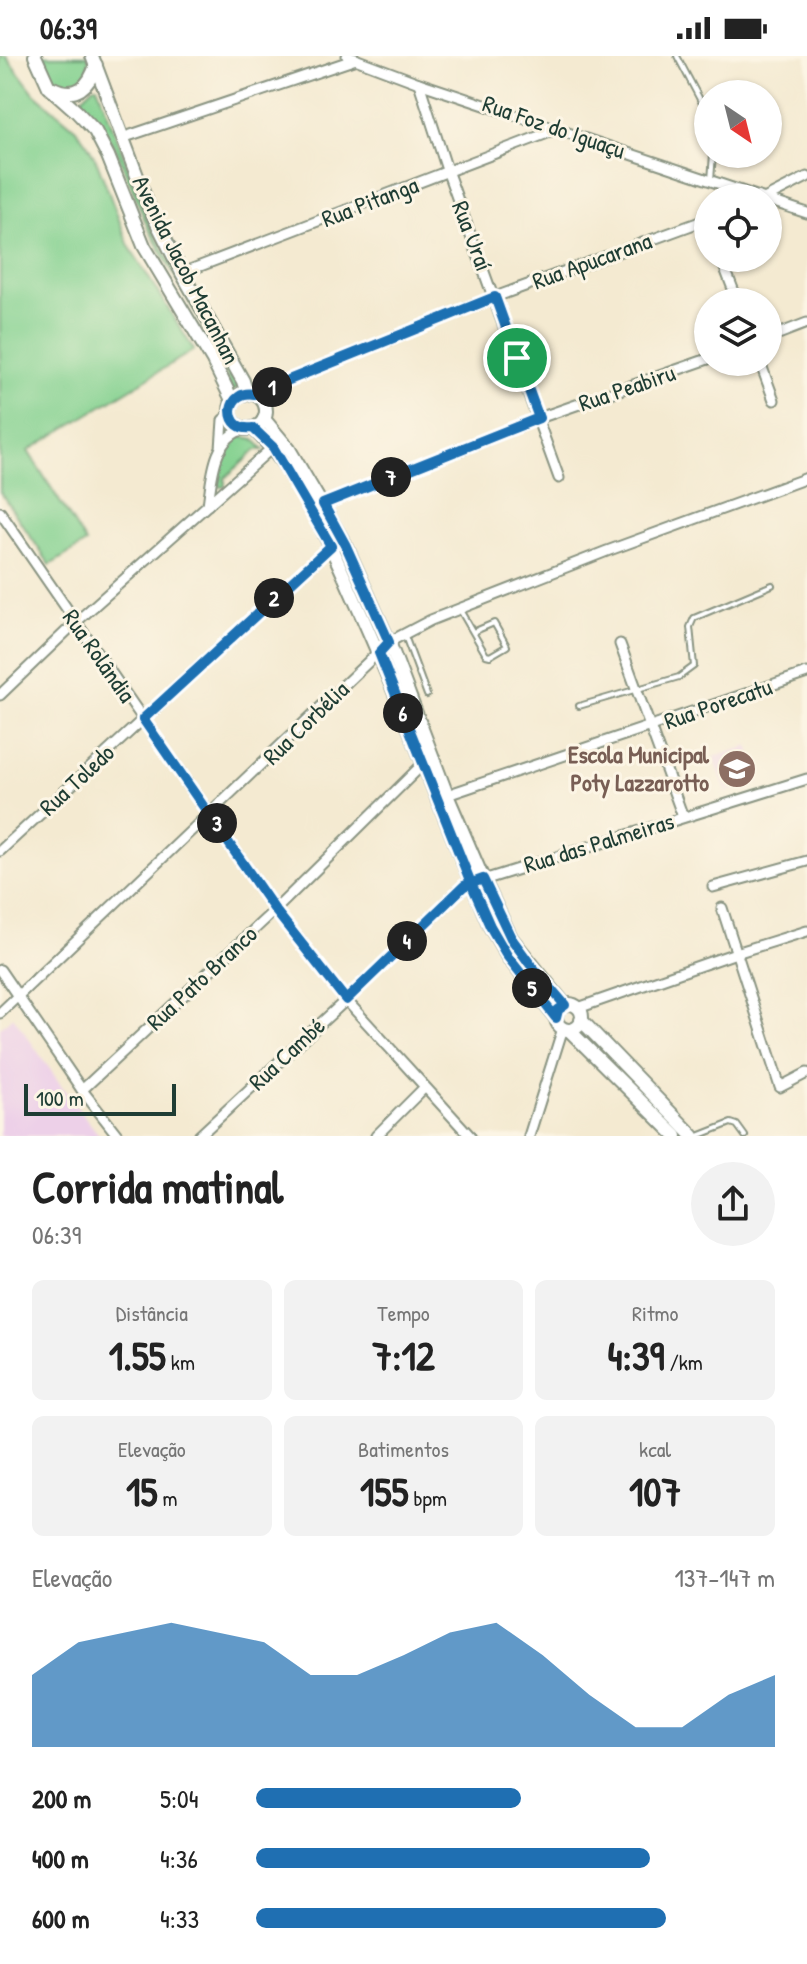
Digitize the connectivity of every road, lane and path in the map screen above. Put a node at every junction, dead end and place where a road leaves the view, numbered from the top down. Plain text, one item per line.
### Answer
1 (35, 56) edge
2 (677, 56) edge
3 (351, 58) edge
4 (94, 61) edge
5 (419, 83) junction
6 (47, 84) junction
7 (694, 88) edge
8 (558, 129) junction
9 (122, 138) junction
10 (712, 168) edge
11 (448, 173) junction
12 (807, 177) edge
13 (711, 180) junction
14 (722, 184) edge
15 (782, 190) edge
16 (782, 205) edge
17 (807, 213) edge
18 (694, 225) edge
19 (182, 273) junction
20 (495, 297) junction
21 (807, 323) edge
22 (782, 333) edge
23 (694, 364) edge
24 (765, 376) edge
25 (250, 394) junction
26 (774, 400) dead end
27 (232, 408) junction
28 (539, 418) junction
29 (264, 419) junction
30 (249, 428) junction
31 (273, 447) junction
32 (221, 449) junction
33 (559, 478) dead end
34 (807, 478) edge
35 (323, 504) junction
36 (208, 505) junction
37 (0, 512) edge
38 (331, 546) junction
39 (772, 585) dead end
40 (459, 609) junction
41 (75, 623) junction
42 (473, 632) junction
43 (404, 634) junction
44 (389, 642) junction
45 (620, 644) dead end
46 (379, 653) junction
47 (807, 673) edge
48 (637, 690) junction
49 (0, 695) edge
50 (427, 695) dead end
51 (579, 706) dead end
52 (143, 719) junction
53 (651, 726) junction
54 (423, 764) junction
55 (807, 779) edge
56 (447, 795) junction
57 (211, 814) junction
58 (683, 817) junction
59 (0, 851) edge
60 (807, 861) edge
61 (477, 881) junction
62 (713, 887) dead end
63 (722, 908) dead end
64 (275, 910) junction
65 (807, 931) edge
66 (736, 953) junction
67 (0, 970) edge
68 (18, 996) junction
69 (346, 1000) junction
70 (575, 1011) junction
71 (0, 1013) edge
72 (563, 1025) junction
73 (807, 1073) edge
74 (424, 1088) junction
75 (82, 1090) junction
76 (467, 1135) edge
77 (118, 1136) edge
78 (199, 1136) edge
79 (376, 1136) edge
80 (529, 1136) edge
81 (676, 1136) edge
82 (695, 1136) edge
83 (745, 1136) edge

1 - 6 main road, Avenida Jacob Macanhan
2 - 7 lane
3 - 5 street, Rua Foz do Iguaçu
3 - 9 street
4 - 6 main road
4 - 9 main road, Avenida Jacob Macanhan
5 - 8 street, Rua Foz do Iguaçu
5 - 11 street, Rua Uraí
6 - 27 main road, Avenida Jacob Macanhan
8 - 11 street, Rua Pitanga
8 - 13 street, Rua Foz do Iguaçu
9 - 19 main road, Avenida Jacob Macanhan
10 - 13 lane
11 - 19 street, Rua Pitanga
11 - 20 street, Rua Uraí
12 - 15 street
13 - 14 street, Rua Foz do Iguaçu
16 - 17 street, Rua Foz do Iguaçu
18 - 20 street, Rua Apucarana
19 - 25 main road, Avenida Jacob Macanhan
20 - 25 street, Rua Apucarana
20 - 28 street, Rua Uraí
21 - 22 street
23 - 28 street, Rua Peabiru
24 - 26 street
25 - 27 main road
25 - 29 main road
27 - 30 main road
27 - 32 street
28 - 33 street, Rua Uraí
28 - 35 street, Rua Peabiru
29 - 30 main road
29 - 35 main road
30 - 31 main road
30 - 32 street
31 - 36 street
31 - 38 main road
32 - 36 street
34 - 40 street, Rua Corbélia
35 - 44 main road
36 - 41 street
37 - 41 street, Rua Rolândia
38 - 46 main road
38 - 52 street, Rua Toledo
39 - 48 lane
40 - 42 lane
40 - 43 street, Rua Corbélia
41 - 49 street
41 - 52 street, Rua Rolândia
42 - 42 lane
43 - 44 street, Rua Corbélia
43 - 50 lane
44 - 46 street, Rua Corbélia
44 - 56 main road
45 - 48 street
46 - 54 main road
46 - 57 street, Rua Corbélia
47 - 53 street, Rua Porecatu
48 - 51 lane
48 - 53 street
52 - 57 street, Rua Rolândia
52 - 59 street, Rua Toledo
53 - 56 street, Rua Porecatu
53 - 58 street
54 - 61 main road
54 - 64 street, Rua Pato Branco
55 - 58 street, Rua das Palmeiras
56 - 61 main road
57 - 64 street, Rua Rolândia
57 - 68 street, Rua Corbélia
58 - 61 street, Rua das Palmeiras
60 - 62 street
61 - 69 street, Rua Cambé
61 - 70 main road
61 - 72 main road
63 - 66 street
64 - 69 street, Rua Rolândia
64 - 75 street, Rua Pato Branco
65 - 66 street
66 - 70 street
66 - 73 street
67 - 68 street
68 - 71 street, Rua Corbélia
68 - 75 street
69 - 74 street, Rua Rolândia
69 - 78 street, Rua Cambé
70 - 72 main road
70 - 72 main road
70 - 82 main road
72 - 80 street
72 - 81 main road
74 - 76 street, Rua Rolândia
74 - 79 street
75 - 77 street
82 - 83 lane

